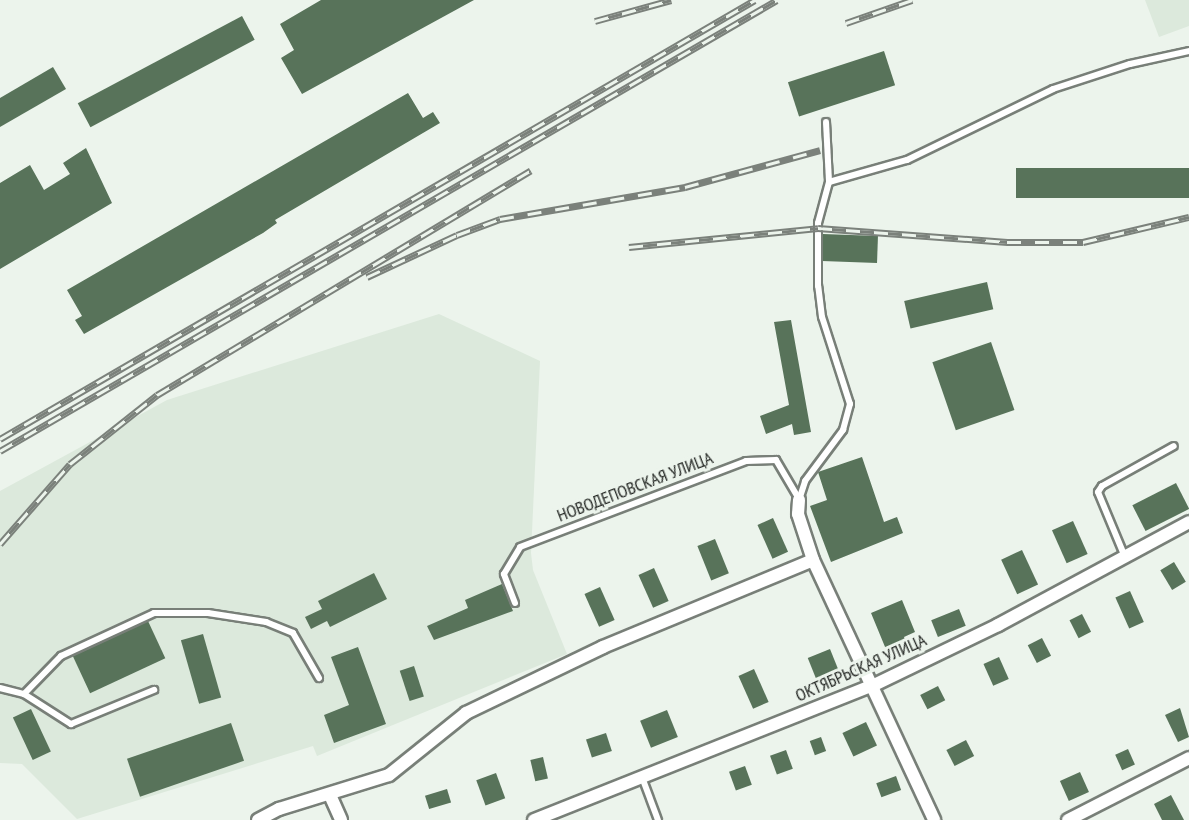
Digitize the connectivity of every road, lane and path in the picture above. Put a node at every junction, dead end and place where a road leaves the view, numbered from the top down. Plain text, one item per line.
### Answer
1 (1189, 51) edge
2 (825, 122) dead end
3 (830, 182) junction
4 (1174, 446) dead end
5 (799, 500) junction
6 (1189, 522) edge
7 (1125, 557) junction
8 (813, 560) junction
9 (515, 603) dead end
10 (319, 678) dead end
11 (874, 685) junction
12 (0, 688) edge
13 (154, 690) dead end
14 (24, 694) junction
15 (1189, 758) edge
16 (642, 777) junction
17 (330, 795) junction
18 (258, 820) edge
19 (341, 820) edge
20 (534, 820) edge
21 (658, 820) edge
22 (934, 820) edge
23 (1068, 820) edge

1 - 3 lane
2 - 3 lane
3 - 5 lane
4 - 7 lane
5 - 8 street
5 - 9 lane, НОВОДЕПОВСКАЯ УЛИЦА
6 - 7 street, ОКТЯБРЬСКАЯ УЛИЦА
7 - 11 street, ОКТЯБРЬСКАЯ УЛИЦА
8 - 11 street
8 - 17 street
10 - 14 lane
11 - 16 street, ОКТЯБРЬСКАЯ УЛИЦА
11 - 22 street
12 - 14 lane
13 - 14 lane
15 - 23 street
16 - 20 street, ОКТЯБРЬСКАЯ УЛИЦА
16 - 21 lane
17 - 18 street
17 - 19 street

